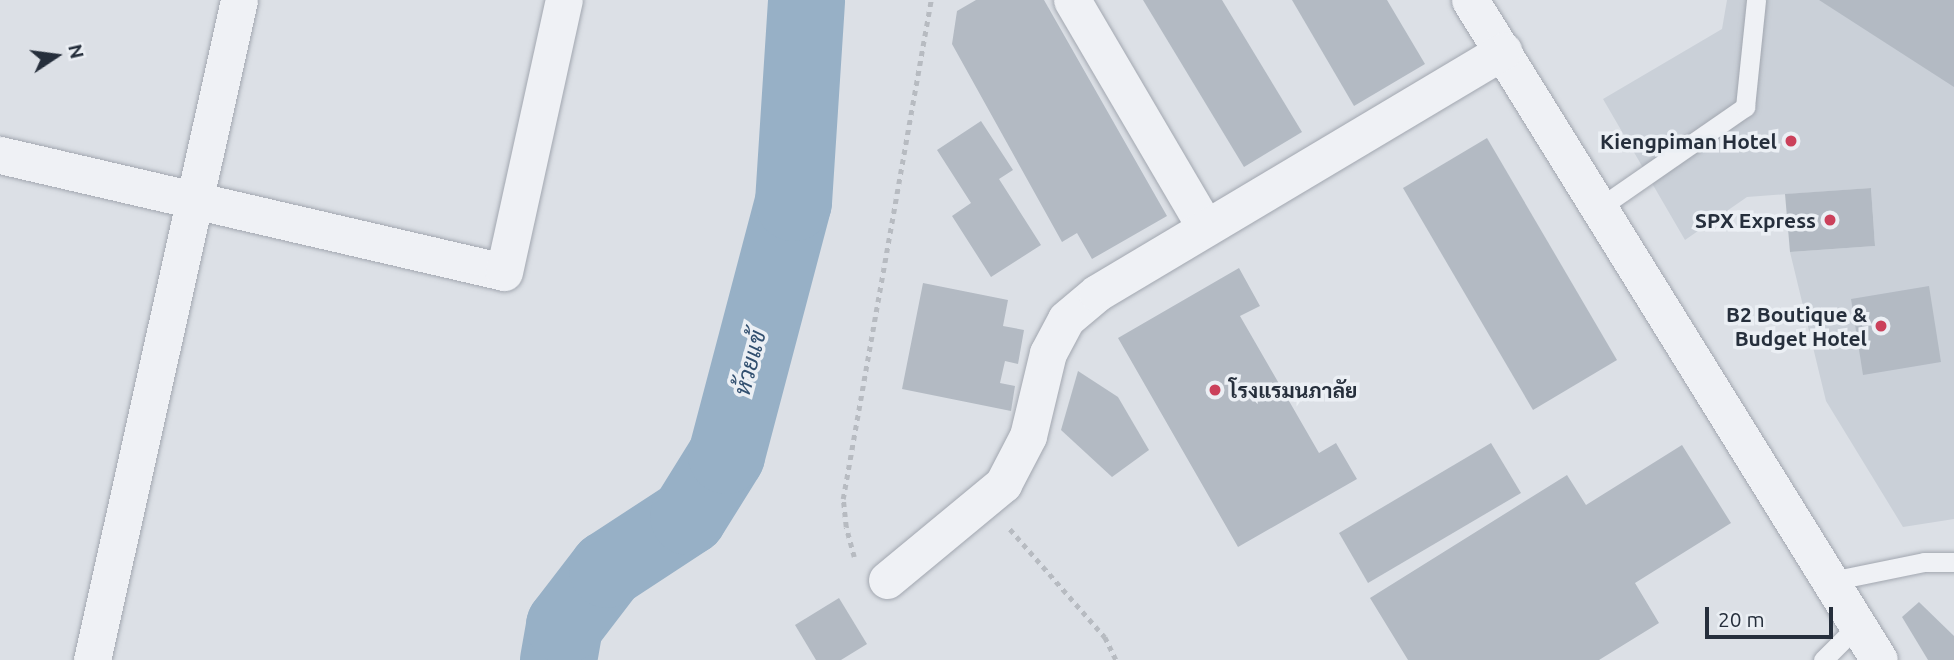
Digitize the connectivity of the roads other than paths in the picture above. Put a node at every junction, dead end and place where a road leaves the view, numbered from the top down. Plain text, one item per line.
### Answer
1 (239, 0) edge
2 (564, 0) edge
3 (1072, 0) edge
4 (1471, 0) edge
5 (1756, 0) edge
6 (1503, 51) junction
7 (0, 155) edge
8 (194, 198) junction
9 (1599, 208) junction
10 (1205, 227) junction
11 (1954, 562) edge
12 (887, 580) road end
13 (1831, 581) junction
14 (1858, 625) junction
15 (92, 660) edge
16 (1823, 660) edge
17 (1880, 660) edge

1 - 8 street
2 - 8 street
3 - 10 street
4 - 6 street
5 - 9 lane
6 - 9 street
6 - 10 street
7 - 8 street
8 - 15 street
9 - 13 street
10 - 12 street
11 - 13 lane
13 - 14 street
14 - 16 lane
14 - 17 street

